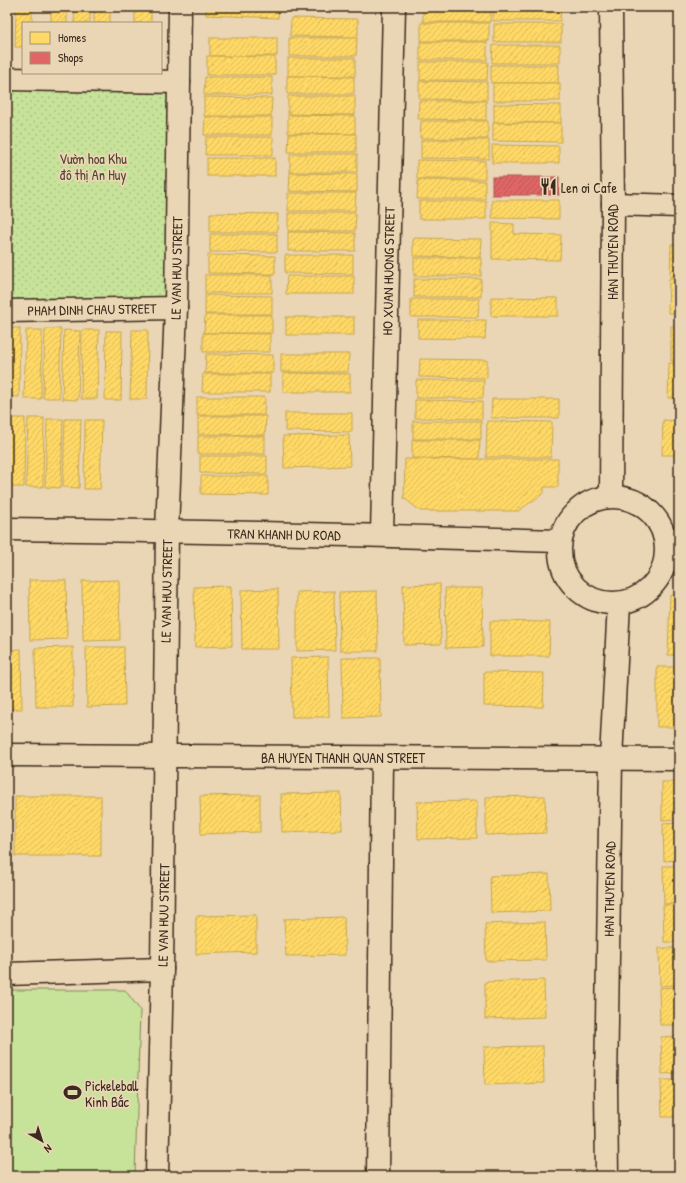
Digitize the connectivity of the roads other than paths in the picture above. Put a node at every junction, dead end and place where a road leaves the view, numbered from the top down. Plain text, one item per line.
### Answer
1 (180, 7) edge
2 (394, 7) edge
3 (611, 7) edge
4 (7, 79) edge
5 (179, 82) junction
6 (613, 204) junction
7 (679, 206) edge
8 (176, 308) junction
9 (7, 311) edge
10 (611, 496) junction
11 (7, 529) edge
12 (167, 530) junction
13 (382, 535) junction
14 (672, 539) edge
15 (560, 541) junction
16 (619, 603) junction
17 (7, 755) edge
18 (164, 756) junction
19 (382, 758) junction
20 (611, 759) junction
21 (679, 759) edge
22 (162, 969) junction
23 (7, 974) edge
24 (157, 1176) edge
25 (378, 1176) edge
26 (607, 1176) edge

1 - 5 street, LE VAN HUU STREET
2 - 13 street, HO XUAN HUONG STREET
3 - 6 street, HAN THUYEN ROAD
4 - 5 street
5 - 8 street, LE VAN HUU STREET
6 - 7 street
6 - 10 street, HAN THUYEN ROAD
8 - 9 street, PHAM DINH CHAU STREET
8 - 12 street, LE VAN HUU STREET
10 - 14 street
10 - 15 street
11 - 12 street, TRAN KHANH DU ROAD
12 - 13 street, TRAN KHANH DU ROAD
12 - 18 street, LE VAN HUU STREET
13 - 15 street, TRAN KHANH DU ROAD
14 - 16 street
15 - 16 street
16 - 20 street, HAN THUYEN ROAD
17 - 18 street, BA HUYEN THANH QUAN STREET
18 - 19 street, BA HUYEN THANH QUAN STREET
18 - 22 street, LE VAN HUU STREET
19 - 20 street, BA HUYEN THANH QUAN STREET
19 - 25 street
20 - 21 street, BA HUYEN THANH QUAN STREET
20 - 26 street, HAN THUYEN ROAD
22 - 23 street
22 - 24 street, LE VAN HUU STREET

